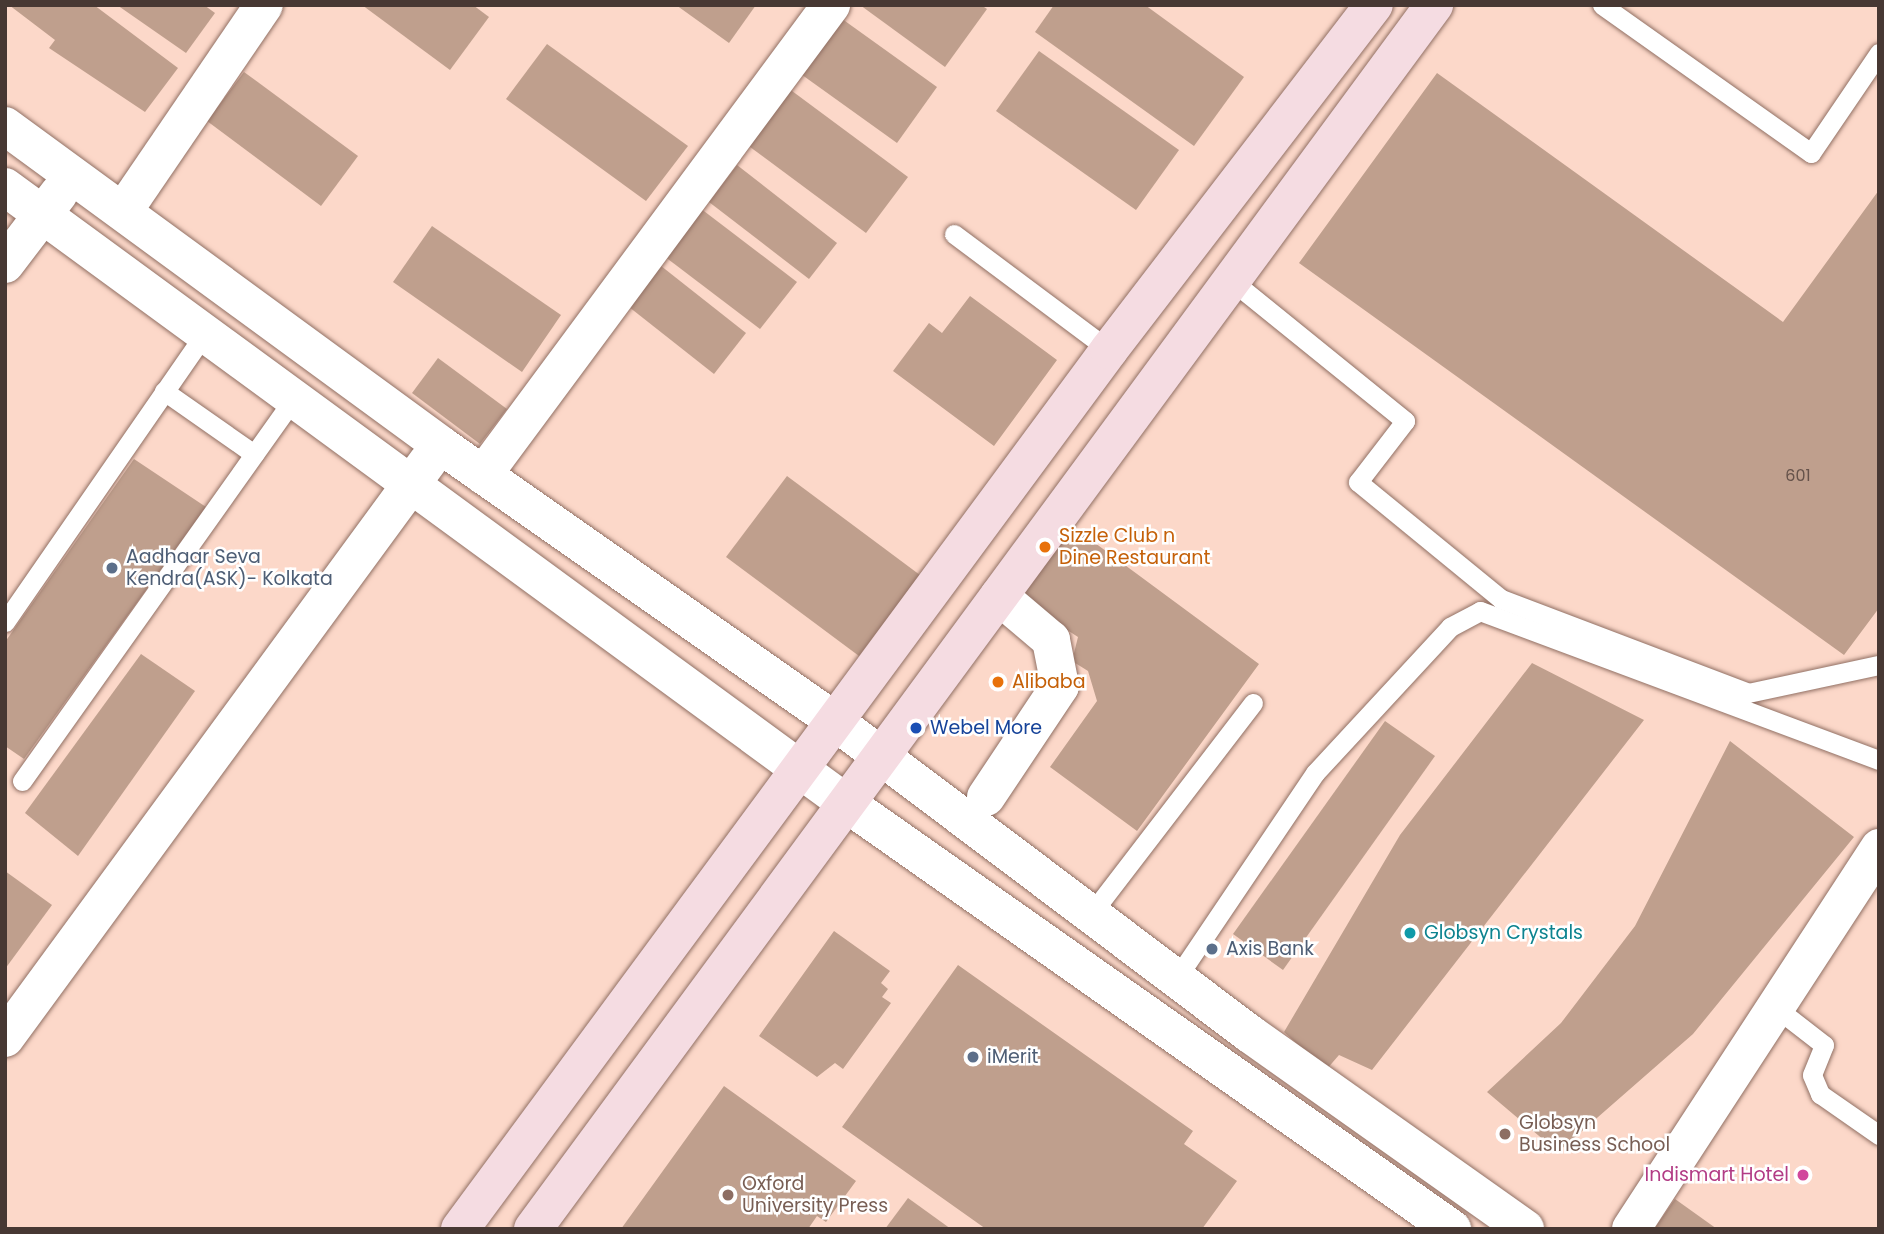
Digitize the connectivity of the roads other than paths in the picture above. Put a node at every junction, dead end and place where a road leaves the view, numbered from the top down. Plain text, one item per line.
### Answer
1 (264, 5) edge
2 (831, 5) edge
3 (1374, 5) edge
4 (1434, 5) edge
5 (1602, 5) edge
6 (1879, 54) edge
7 (5, 126) edge
8 (73, 176) junction
9 (5, 187) edge
10 (124, 210) junction
11 (43, 214) junction
12 (954, 234) dead end
13 (5, 264) edge
14 (1231, 280) junction
15 (206, 332) junction
16 (1109, 351) junction
17 (164, 391) junction
18 (295, 397) junction
19 (442, 446) junction
20 (254, 453) junction
21 (483, 475) junction
22 (411, 481) junction
23 (999, 596) junction
24 (5, 622) edge
25 (1879, 665) edge
26 (1253, 703) dead end
27 (834, 720) junction
28 (882, 757) junction
29 (1879, 760) edge
30 (800, 765) junction
31 (22, 781) dead end
32 (986, 797) dead end
33 (846, 803) junction
34 (1879, 848) edge
35 (1091, 914) junction
36 (1176, 979) junction
37 (1775, 1007) junction
38 (5, 1038) edge
39 (1879, 1135) edge
40 (460, 1229) edge
41 (533, 1229) edge
42 (1452, 1229) edge
43 (1525, 1229) edge
44 (1631, 1229) edge

1 - 10 street
2 - 21 street
3 - 16 main road
4 - 14 main road
5 - 6 lane
7 - 8 street
8 - 10 street
8 - 11 street
9 - 11 street
10 - 19 street
11 - 13 street
11 - 15 street
12 - 16 lane
14 - 23 main road
14 - 25 lane
15 - 17 lane
15 - 18 street
16 - 27 main road
17 - 20 lane
17 - 24 lane
18 - 20 lane
18 - 22 street
19 - 21 street
19 - 22 street
20 - 31 lane
21 - 27 street
22 - 30 street
22 - 38 street
23 - 28 main road
23 - 32 street
26 - 35 lane
27 - 28 street
27 - 30 main road
28 - 33 main road
28 - 35 street
29 - 36 lane
30 - 33 street
30 - 40 main road
33 - 41 main road
33 - 42 street
34 - 37 street
35 - 36 street
36 - 43 street
37 - 39 lane
37 - 44 street

